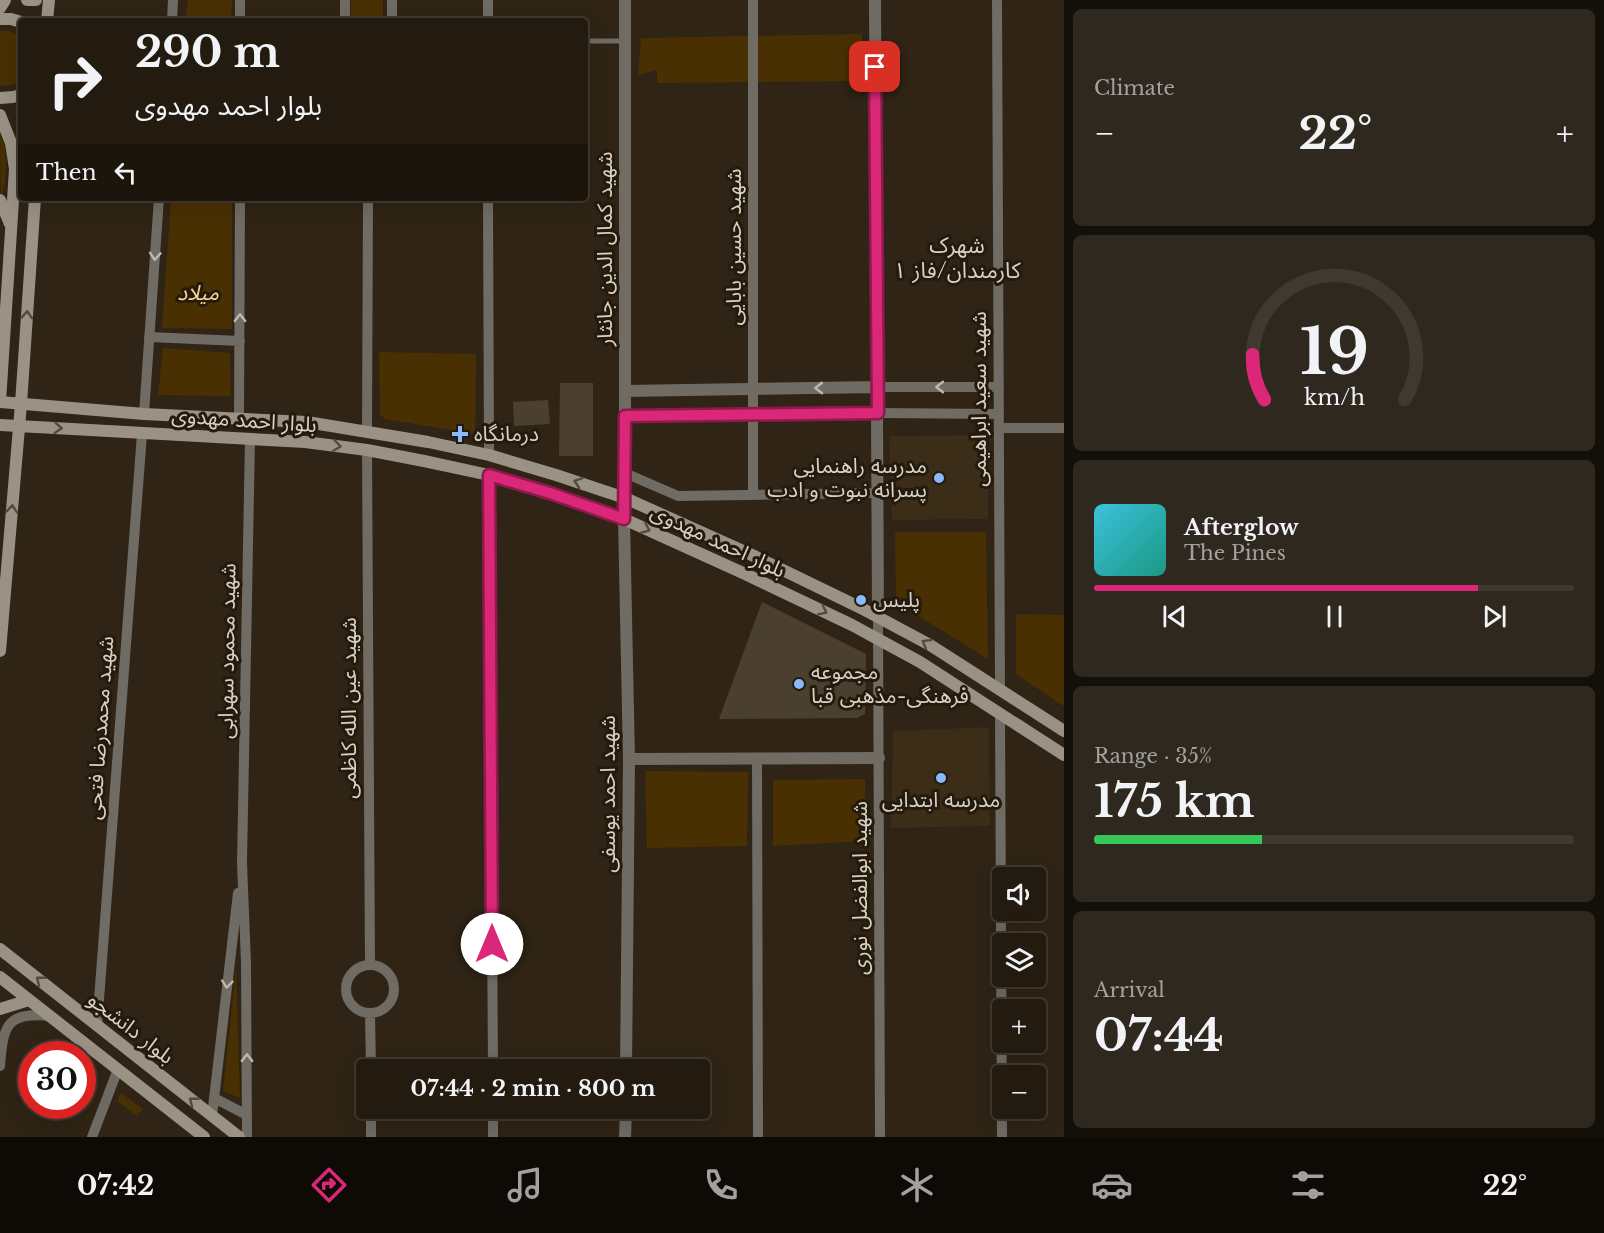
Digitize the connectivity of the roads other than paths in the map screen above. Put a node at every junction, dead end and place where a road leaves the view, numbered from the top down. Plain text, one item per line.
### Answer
1 (5, 0) edge
2 (27, 0) edge
3 (36, 0) edge
4 (49, 0) edge
5 (173, 0) edge
6 (240, 0) edge
7 (345, 0) edge
8 (392, 0) edge
9 (488, 0) edge
10 (625, 0) edge
11 (753, 0) edge
12 (875, 0) edge
13 (997, 0) edge
14 (0, 8) edge
15 (0, 18) edge
16 (47, 18) edge
17 (172, 18) edge
18 (240, 18) edge
19 (345, 18) edge
20 (392, 18) edge
21 (488, 18) edge
22 (18, 21) edge
23 (588, 41) edge
24 (625, 41) junction
25 (18, 95) edge
26 (0, 98) edge
27 (0, 115) edge
28 (0, 200) edge
29 (35, 201) edge
30 (159, 201) edge
31 (240, 201) edge
32 (368, 201) edge
33 (488, 201) edge
34 (12, 228) junction
35 (149, 337) junction
36 (240, 341) junction
37 (878, 387) junction
38 (999, 387) junction
39 (754, 388) junction
40 (625, 391) junction
41 (0, 402) edge
42 (21, 404) junction
43 (878, 413) junction
44 (144, 414) junction
45 (754, 414) junction
46 (999, 414) junction
47 (625, 416) junction
48 (239, 418) junction
49 (0, 425) edge
50 (20, 426) junction
51 (999, 428) junction
52 (1064, 428) edge
53 (367, 431) junction
54 (142, 434) junction
55 (250, 439) junction
56 (367, 450) junction
57 (489, 455) junction
58 (624, 473) junction
59 (489, 475) junction
60 (877, 493) junction
61 (753, 494) junction
62 (625, 498) junction
63 (624, 519) junction
64 (878, 617) junction
65 (878, 638) junction
66 (0, 651) edge
67 (1000, 690) junction
68 (1000, 713) junction
69 (1064, 731) edge
70 (1064, 755) edge
71 (879, 758) junction
72 (629, 759) junction
73 (757, 759) junction
74 (242, 863) junction
75 (0, 948) edge
76 (229, 961) junction
77 (246, 963) junction
78 (370, 965) junction
79 (0, 977) edge
80 (29, 1000) junction
81 (0, 1009) edge
82 (370, 1013) junction
83 (50, 1016) junction
84 (97, 1026) junction
85 (371, 1059) edge
86 (493, 1059) edge
87 (626, 1059) edge
88 (0, 1066) edge
89 (118, 1070) junction
90 (214, 1098) junction
91 (247, 1115) junction
92 (212, 1116) junction
93 (371, 1119) edge
94 (493, 1119) edge
95 (626, 1119) edge
96 (196, 1135) edge
97 (92, 1137) edge
98 (239, 1137) edge
99 (247, 1137) edge
100 (371, 1137) edge
101 (493, 1137) edge
102 (625, 1137) edge
103 (758, 1137) edge
104 (880, 1137) edge
105 (1002, 1137) edge

1 - 14 main road
2 - 3 main road
4 - 16 main road
5 - 17 street
6 - 18 street
7 - 19 street
8 - 20 street
9 - 21 street
10 - 24 street, شهید کمال الدین جانثار
11 - 39 street, شهید حسین بابایی
12 - 37 street
13 - 38 street, شهید سعید ابراهیمی
15 - 22 main road
23 - 24 lane
24 - 40 street, شهید کمال الدین جانثار
25 - 26 main road
27 - 34 main road
28 - 34 main road
42 -> 29 main road
30 -> 35 street
36 -> 31 street
32 - 53 street
33 - 57 street
34 - 41 main road
35 - 36 street
35 - 44 street
36 - 48 street
38 -> 37 street
37 -> 39 street
37 - 43 street
38 - 46 street, شهید سعید ابراهیمی
39 - 40 street
39 - 45 street, شهید حسین بابایی
40 - 47 street, شهید کمال الدین جانثار
41 - 42 main road, بلوار احمد مهدوی
42 - 44 main road, بلوار احمد مهدوی
42 - 50 main road
43 - 45 street
43 - 46 street
43 - 60 street
44 - 48 main road, بلوار احمد مهدوی
45 - 47 street
45 - 61 street, شهید حسین بابایی
46 - 51 street, شهید سعید ابراهیمی
47 - 58 street, شهید کمال الدین جانثار
48 - 53 main road, بلوار احمد مهدوی
49 - 50 main road, بلوار احمد مهدوی
50 -> 54 main road, بلوار احمد مهدوی
66 -> 50 main road
51 - 52 street
51 - 67 street, شهید سعید ابراهیمی
53 - 56 main road
53 - 57 main road, بلوار احمد مهدوی
54 - 55 main road, بلوار احمد مهدوی
54 - 84 street, شهید محمدرضا فتحی
55 -> 56 main road, بلوار احمد مهدوی
55 - 74 street, شهید محمود سهرابی
56 - 59 main road, بلوار احمد مهدوی
56 - 78 street, شهید عین الله کاظمی
62 -> 57 main road, بلوار احمد مهدوی
58 - 61 street
58 - 62 street, شهید کمال الدین جانثار
59 - 63 main road, بلوار احمد مهدوی
59 - 86 street
60 - 61 street
60 - 64 street
62 - 63 main road
62 - 64 main road, بلوار احمد مهدوی
63 -> 65 main road, بلوار احمد مهدوی
63 - 72 street, شهید احمد یوسفی
64 - 65 street, شهید ابوالفضل نوری
67 -> 64 main road, بلوار احمد مهدوی
65 - 68 main road, بلوار احمد مهدوی
65 - 71 street, شهید ابوالفضل نوری
67 - 69 main road, بلوار احمد مهدوی
68 - 70 main road, بلوار احمد مهدوی
68 - 105 street
71 - 73 street
71 - 104 street, شهید ابوالفضل نوری
72 - 73 street
72 - 87 street, شهید احمد یوسفی
73 - 103 street
74 - 76 street, شهید محمود سهرابی
74 - 77 street, شهید محمود سهرابی
84 -> 75 main road, بلوار دانشجو
76 - 77 street
76 -> 90 street, شهید محمود سهرابی
91 -> 77 street, شهید محمود سهرابی
78 - 82 street
78 - 82 street
79 - 80 main road, بلوار دانشجو
80 - 81 main road
80 - 83 main road, بلوار دانشجو
82 - 85 street
83 - 88 street
83 - 89 main road, بلوار دانشجو
92 -> 84 main road, بلوار دانشجو
89 - 96 main road, بلوار دانشجو
89 - 97 street
90 - 91 street
90 - 92 street, شهید محمود سهرابی
91 - 99 street, شهید محمود سهرابی
92 - 98 main road, بلوار دانشجو
93 - 100 street
94 - 101 street
95 - 102 street

